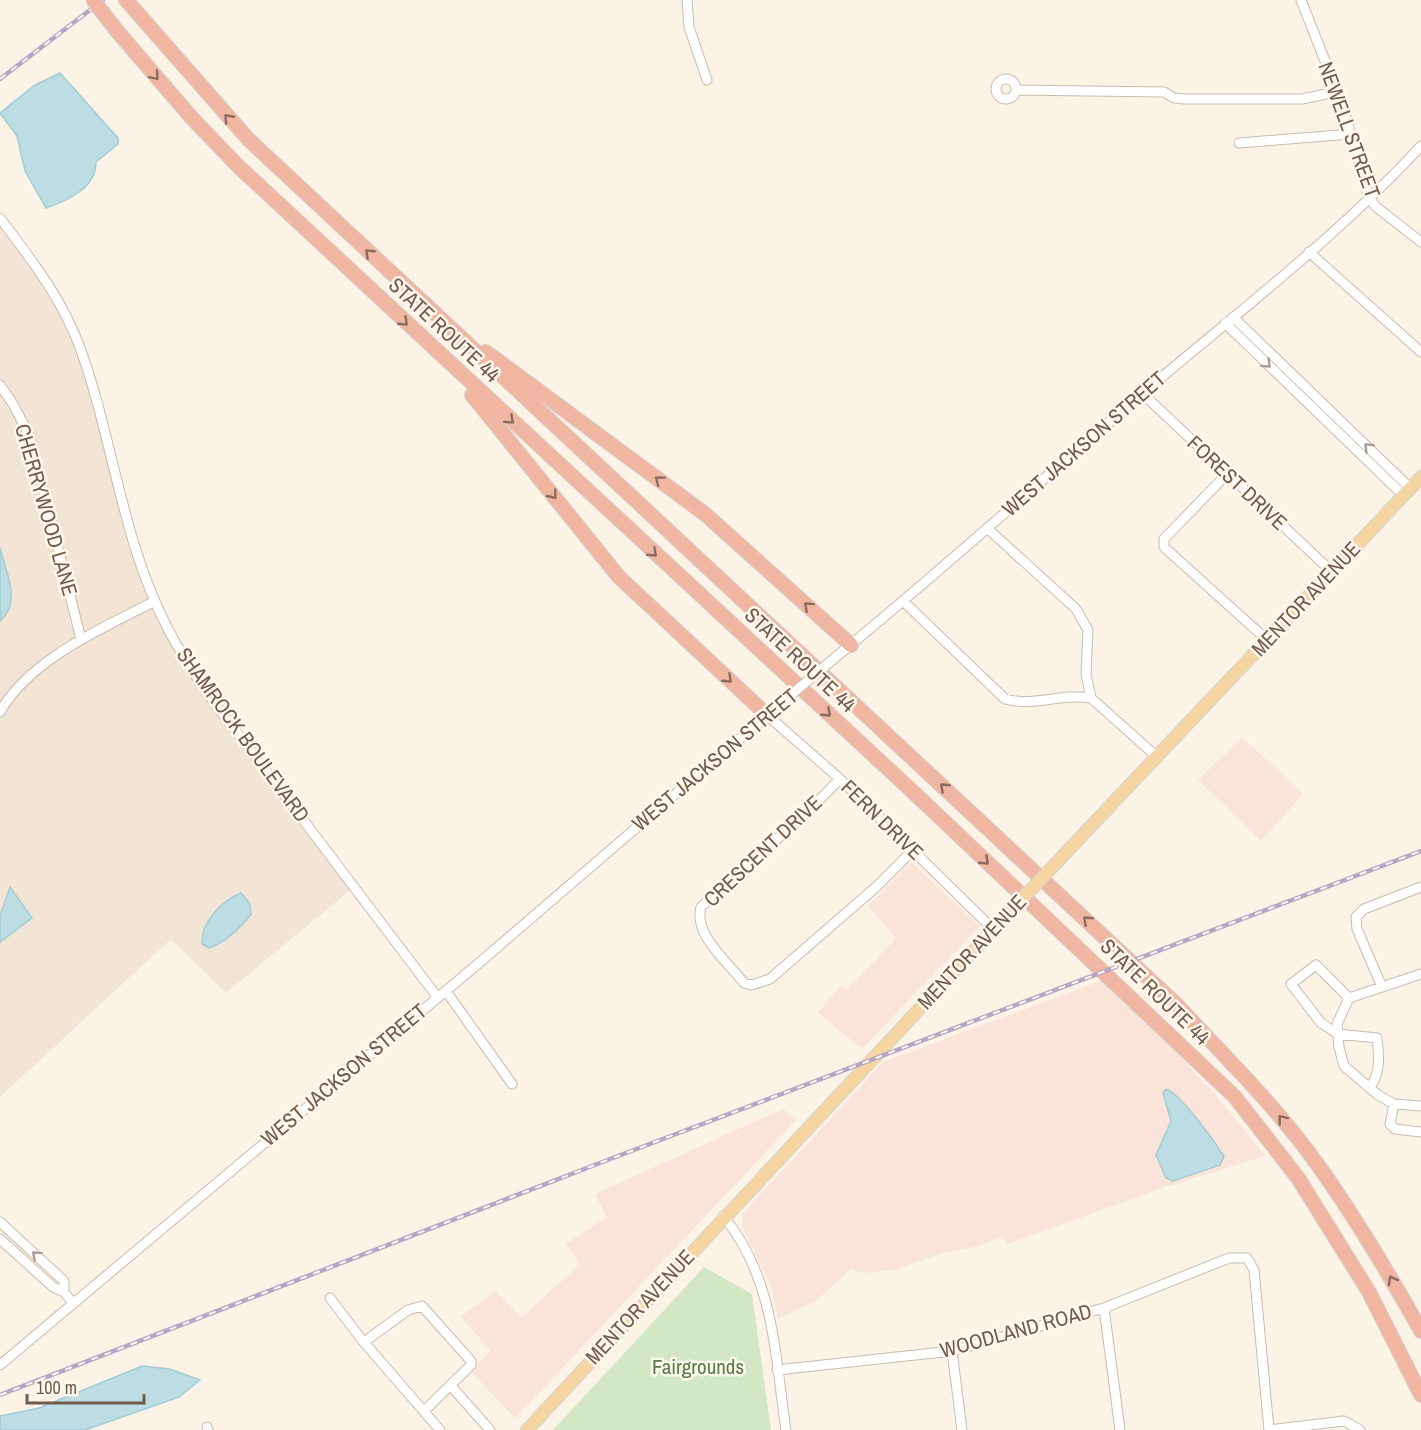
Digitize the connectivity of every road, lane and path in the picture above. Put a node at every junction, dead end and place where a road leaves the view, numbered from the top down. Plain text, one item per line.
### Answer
1 (93, 0) edge
2 (126, 0) edge
3 (687, 0) edge
4 (1301, 0) edge
5 (707, 80) dead end
6 (1016, 90) dead end
7 (1336, 92) junction
8 (1352, 134) junction
9 (1239, 143) dead end
10 (1421, 146) edge
11 (1369, 197) junction
12 (0, 218) edge
13 (1421, 243) edge
14 (1309, 252) junction
15 (430, 310) junction
16 (1229, 320) junction
17 (436, 352) junction
18 (1421, 352) edge
19 (0, 385) edge
20 (1143, 393) junction
21 (1227, 474) junction
22 (1421, 477) edge
23 (1406, 491) junction
24 (987, 528) junction
25 (1331, 571) junction
26 (155, 601) junction
27 (903, 601) junction
28 (81, 639) junction
29 (1267, 640) junction
30 (851, 645) junction
31 (1091, 698) junction
32 (0, 712) edge
33 (766, 716) junction
34 (1156, 756) junction
35 (840, 779) junction
36 (912, 851) junction
37 (1421, 887) edge
38 (993, 929) junction
39 (1421, 974) edge
40 (1382, 987) junction
41 (446, 991) junction
42 (438, 998) junction
43 (1349, 998) junction
44 (1338, 1034) junction
45 (512, 1084) dead end
46 (1370, 1087) junction
47 (1394, 1104) junction
48 (1421, 1106) edge
49 (1421, 1132) edge
50 (723, 1216) junction
51 (0, 1222) edge
52 (0, 1239) edge
53 (64, 1292) junction
54 (330, 1298) dead end
55 (73, 1303) junction
56 (1104, 1308) junction
57 (1421, 1331) edge
58 (364, 1342) junction
59 (952, 1351) junction
60 (0, 1365) edge
61 (777, 1370) junction
62 (451, 1386) junction
63 (1421, 1395) edge
64 (424, 1411) junction
65 (440, 1430) edge
66 (490, 1430) edge
67 (527, 1430) edge
68 (786, 1430) edge
69 (962, 1430) edge
70 (1120, 1430) edge
71 (1269, 1430) edge
72 (1360, 1430) edge

1 -> 17 highway, STATE ROUTE 44, bridge
15 -> 2 highway, STATE ROUTE 44
3 - 5 street
4 - 7 street, NEWELL STREET
6 - 7 street
7 - 8 street, NEWELL STREET
8 - 9 street
8 - 11 street, NEWELL STREET
10 - 11 street, WEST JACKSON STREET
11 - 13 street, NEWELL STREET
11 - 14 street, WEST JACKSON STREET
12 - 26 street, SHAMROCK BOULEVARD
14 - 16 street, WEST JACKSON STREET
14 - 18 street
30 -> 15 highway
57 -> 15 highway, STATE ROUTE 44
16 - 20 street, WEST JACKSON STREET
16 - 23 street
17 -> 33 highway
17 -> 63 highway, STATE ROUTE 44
19 - 28 street, CHERRYWOOD LANE
20 - 21 street, FOREST DRIVE
20 - 24 street, WEST JACKSON STREET
21 - 25 street, FOREST DRIVE
21 - 29 street
22 - 23 main road, MENTOR AVENUE
23 - 25 main road, MENTOR AVENUE
24 - 27 street, WEST JACKSON STREET
24 - 31 street
25 - 29 main road, MENTOR AVENUE
26 - 28 street
26 - 42 street, SHAMROCK BOULEVARD
27 - 30 street, WEST JACKSON STREET
27 - 31 street
28 - 32 street
29 - 34 main road, MENTOR AVENUE
30 - 33 street, WEST JACKSON STREET, bridge
31 - 34 street
33 - 35 street, FERN DRIVE
33 - 41 street, WEST JACKSON STREET
34 - 38 main road, MENTOR AVENUE, bridge
35 - 36 street, FERN DRIVE
35 - 36 street, CRESCENT DRIVE
36 - 38 street, FERN DRIVE
37 - 40 street
38 - 50 main road, MENTOR AVENUE
39 - 40 street
40 - 43 street
41 - 42 street, WEST JACKSON STREET
41 - 45 street
42 - 55 street, WEST JACKSON STREET
43 - 44 street
43 - 44 street
44 - 46 street
44 - 46 street
46 - 47 street
47 - 48 street
47 - 49 street
50 - 61 street
50 - 67 main road, MENTOR AVENUE
53 -> 51 street
52 - 53 street
53 - 55 street
54 - 58 street
55 - 60 street, WEST JACKSON STREET
56 - 59 street, WOODLAND ROAD
56 - 70 street
56 - 71 street, WOODLAND ROAD
58 - 62 street
58 - 64 street
59 - 61 street, WOODLAND ROAD
59 - 69 street
61 - 68 street
62 - 64 street
62 - 66 street
64 - 65 street
71 - 72 street

